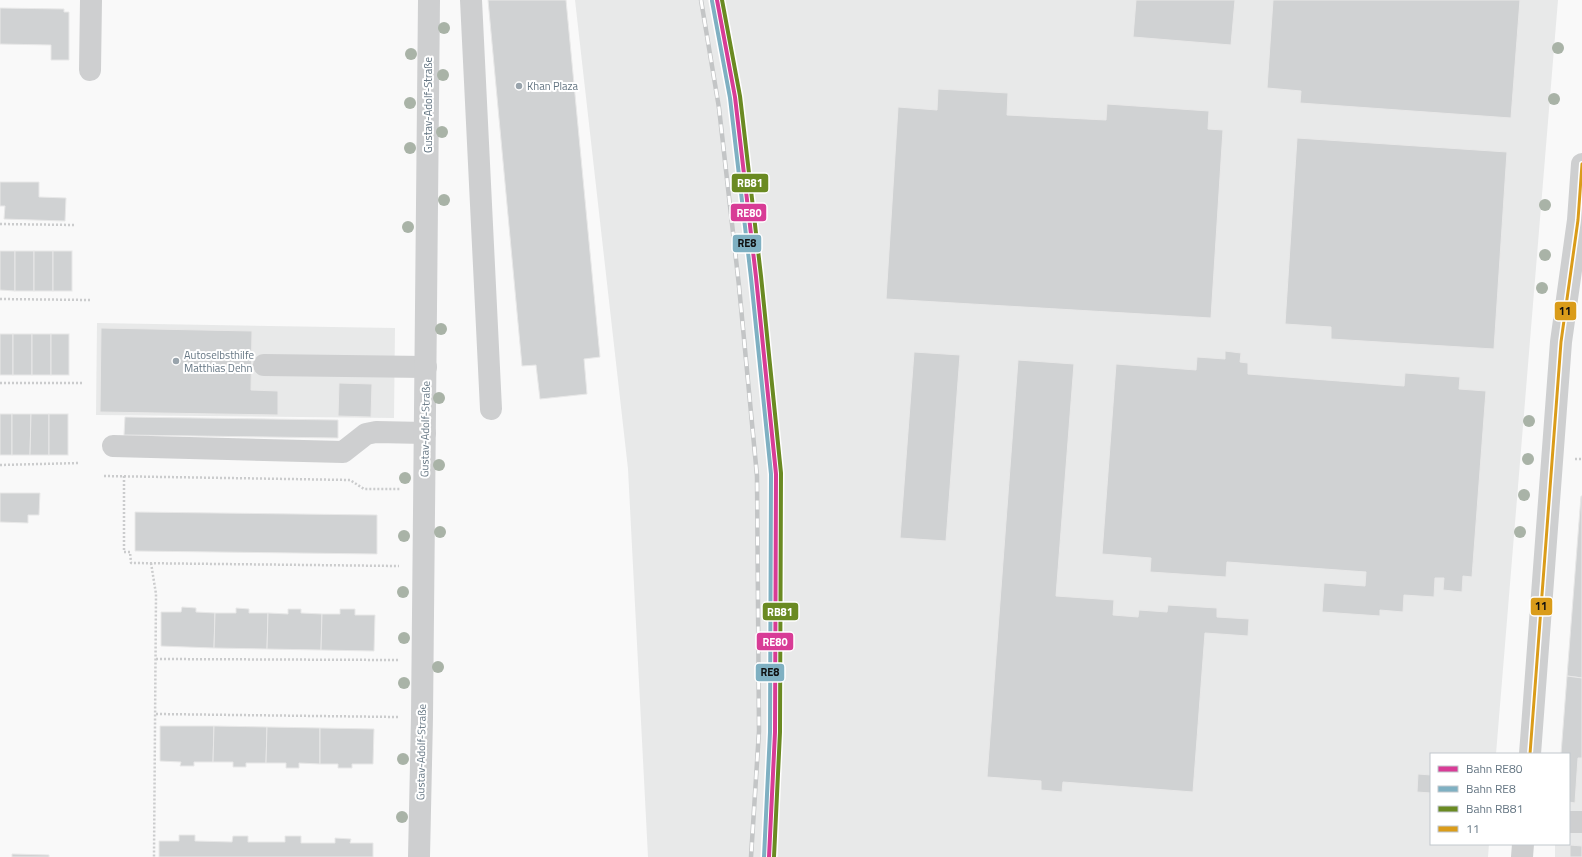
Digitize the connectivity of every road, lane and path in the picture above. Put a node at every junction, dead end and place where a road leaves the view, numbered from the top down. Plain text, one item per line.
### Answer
1 (91, 0) edge
2 (429, 0) edge
3 (471, 0) edge
4 (90, 70) dead end
5 (1582, 164) edge
6 (0, 224) edge
7 (74, 226) dead end
8 (0, 299) edge
9 (90, 300) dead end
10 (264, 364) dead end
11 (426, 367) junction
12 (0, 383) edge
13 (84, 383) dead end
14 (491, 408) dead end
15 (425, 433) junction
16 (113, 446) dead end
17 (80, 464) dead end
18 (0, 465) edge
19 (104, 476) dead end
20 (124, 476) junction
21 (425, 489) junction
22 (151, 563) junction
23 (424, 567) junction
24 (156, 659) junction
25 (423, 660) junction
26 (156, 714) junction
27 (422, 717) junction
28 (1530, 753) edge
29 (1570, 822) edge
30 (1582, 822) edge
31 (1523, 845) edge
32 (154, 857) edge
33 (419, 857) edge
34 (1522, 857) edge

1 - 4 street
2 - 11 street, Gustav-Adolf-Straße
3 - 14 street
5 - 28 street
6 - 7 path
8 - 9 path
10 - 11 street
11 - 15 street, Gustav-Adolf-Straße
12 - 13 path
15 - 16 street
15 - 21 street, Gustav-Adolf-Straße
17 - 18 path
19 - 20 path
20 - 21 path
20 - 22 path
21 - 23 street, Gustav-Adolf-Straße
22 - 23 path
22 - 24 path
23 - 25 street, Gustav-Adolf-Straße
24 - 25 path
24 - 26 path
25 - 27 street, Gustav-Adolf-Straße
26 - 27 path
26 - 32 path
27 - 33 street, Gustav-Adolf-Straße
29 - 30 street
31 - 34 street

